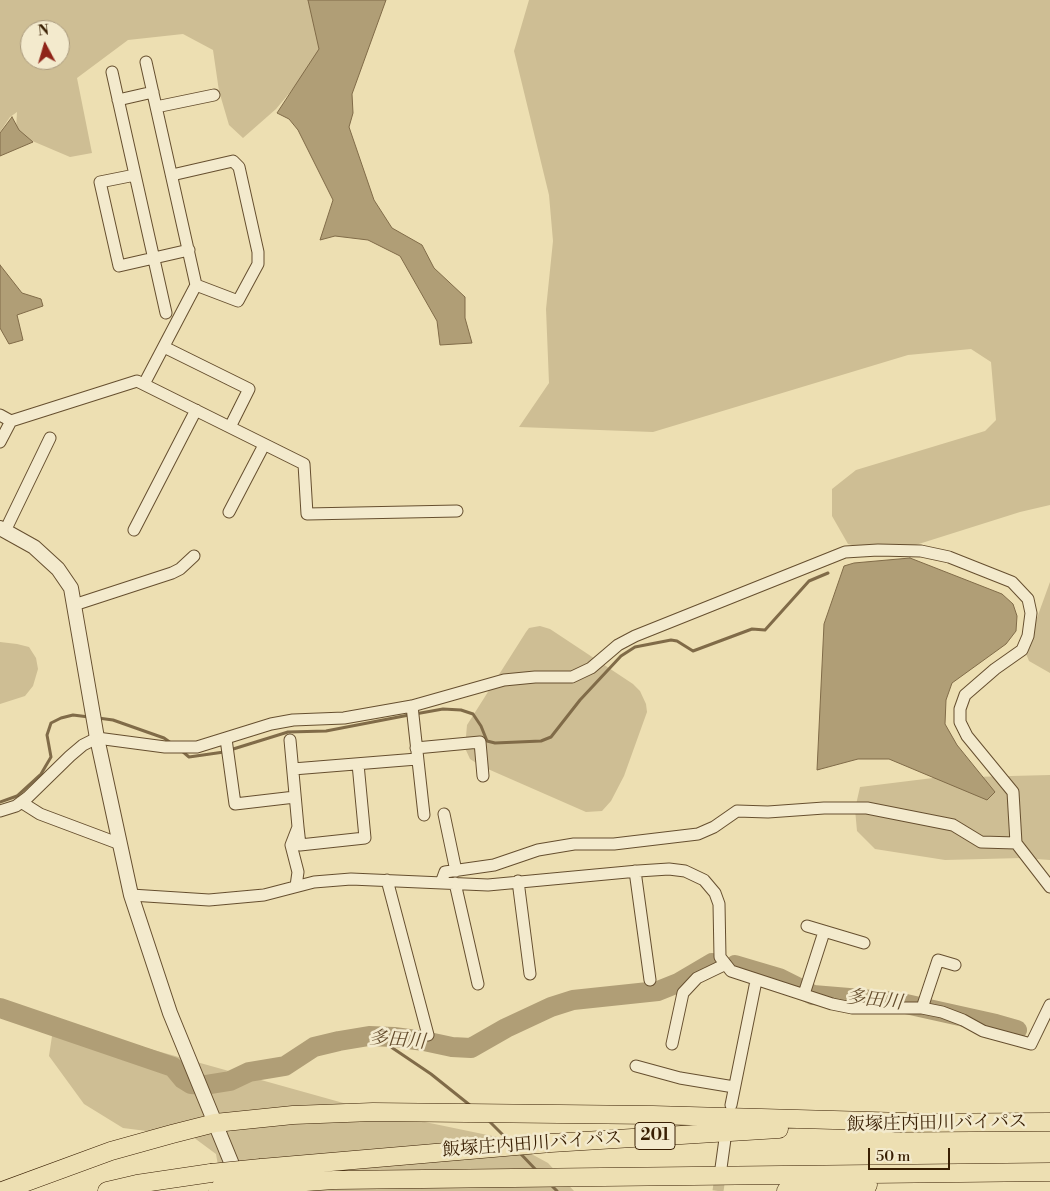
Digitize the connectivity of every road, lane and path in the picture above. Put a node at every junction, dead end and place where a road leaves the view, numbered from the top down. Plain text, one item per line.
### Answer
1 (146, 62) dead end
2 (112, 72) dead end
3 (153, 92) junction
4 (214, 94) dead end
5 (118, 100) junction
6 (156, 107) junction
7 (135, 175) junction
8 (172, 175) junction
9 (189, 250) junction
10 (154, 259) junction
11 (196, 285) junction
12 (166, 313) dead end
13 (164, 347) junction
14 (144, 384) junction
15 (196, 410) junction
16 (0, 415) edge
17 (11, 421) junction
18 (230, 427) junction
19 (50, 438) dead end
20 (0, 442) edge
21 (264, 444) junction
22 (457, 511) dead end
23 (229, 512) dead end
24 (3, 530) edge
25 (134, 530) dead end
26 (194, 556) dead end
27 (74, 605) junction
28 (412, 706) junction
29 (97, 738) junction
30 (226, 739) junction
31 (290, 740) dead end
32 (417, 754) junction
33 (358, 764) junction
34 (293, 769) junction
35 (483, 776) dead end
36 (295, 797) junction
37 (21, 802) junction
38 (0, 811) edge
39 (444, 814) dead end
40 (424, 815) dead end
41 (298, 826) junction
42 (1016, 843) junction
43 (120, 844) junction
44 (456, 870) junction
45 (635, 871) junction
46 (387, 880) junction
47 (518, 881) junction
48 (441, 883) junction
49 (456, 883) junction
50 (296, 886) junction
51 (1050, 887) edge
52 (130, 895) junction
53 (807, 926) dead end
54 (824, 932) junction
55 (864, 943) dead end
56 (724, 965) junction
57 (955, 965) dead end
58 (530, 974) dead end
59 (650, 980) dead end
60 (756, 980) junction
61 (478, 984) dead end
62 (804, 994) junction
63 (1050, 1005) edge
64 (922, 1008) junction
65 (428, 1035) dead end
66 (672, 1044) dead end
67 (636, 1066) dead end
68 (734, 1087) junction
69 (731, 1105) dead end
70 (906, 1122) junction
71 (1050, 1122) edge
72 (216, 1124) junction
73 (725, 1139) dead end
74 (721, 1168) tunnel mouth
75 (1031, 1172) junction
76 (1050, 1172) edge
77 (262, 1176) junction
78 (212, 1190) edge
79 (2, 1191) edge
80 (107, 1191) edge
81 (243, 1191) edge
82 (786, 1191) edge

1 - 3 street
2 - 5 street
3 - 5 street
3 - 6 street
4 - 6 street
5 - 7 street
6 - 8 street
7 - 10 street
7 - 10 street
8 - 9 street
8 - 11 street
9 - 10 street
9 - 11 street
10 - 12 street
11 - 13 street
13 - 14 street
13 - 18 street
14 - 15 street
14 - 17 street
15 - 18 street
15 - 25 street
16 - 17 street
17 - 20 street
18 - 21 street
19 - 24 street
21 - 22 street
21 - 23 street
24 - 27 street
26 - 27 street
27 - 29 street
28 - 30 street
28 - 32 street
28 - 42 street
29 - 30 street
29 - 37 street
29 - 43 street
30 - 36 street
31 - 34 street
32 - 33 street
32 - 35 street
32 - 40 street
33 - 34 street
33 - 41 street
34 - 36 street
36 - 41 street
37 - 38 street
37 - 43 street
39 - 44 street
41 - 50 street
42 - 44 street
42 - 51 street
43 - 52 street
44 - 48 street
45 - 47 street
45 - 56 street
45 - 59 street
46 - 48 street
46 - 50 street
46 - 65 street
47 - 49 street
47 - 58 street
48 - 49 street
49 - 61 street
50 - 52 street
52 - 72 street
53 - 54 street
54 - 55 street
54 - 62 street
56 - 60 street
56 - 66 street
57 - 64 street
60 - 62 street
60 - 68 street
62 - 64 street
63 - 64 street
67 - 68 street
68 - 69 street
70 - 71 highway, 飯塚庄内田川バイパス / 201
70 - 72 highway
70 - 77 highway, 飯塚庄内田川バイパス / 201
72 - 79 highway
72 - 81 street
73 - 74 street
75 - 76 highway, 飯塚庄内田川バイパス / 201
75 - 77 highway, 飯塚庄内田川バイパス / 201
75 - 82 highway
77 - 78 highway, 飯塚庄内田川バイパス / 201, bridge
77 - 80 highway, 飯塚庄内田川バイパス / 201, bridge

